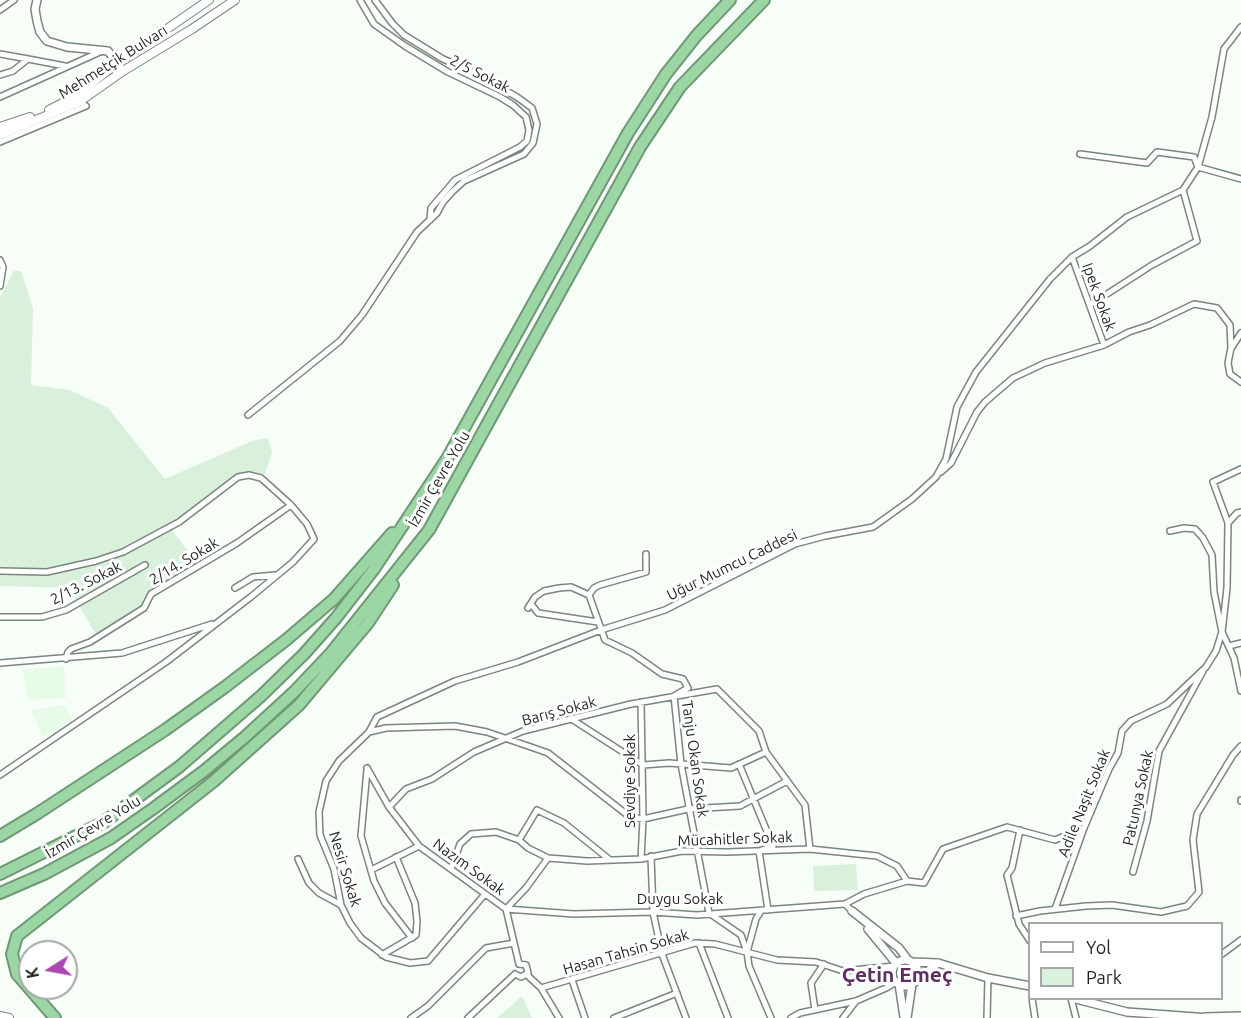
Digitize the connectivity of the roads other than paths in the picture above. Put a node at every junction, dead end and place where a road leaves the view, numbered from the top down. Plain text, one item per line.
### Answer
1 (14, 0) edge
2 (37, 0) edge
3 (209, 0) edge
4 (235, 0) edge
5 (360, 0) edge
6 (375, 0) edge
7 (730, 0) edge
8 (764, 0) edge
9 (0, 10) edge
10 (1241, 27) edge
11 (102, 51) junction
12 (0, 54) edge
13 (28, 59) junction
14 (117, 64) junction
15 (67, 66) junction
16 (123, 71) junction
17 (0, 75) edge
18 (0, 97) edge
19 (78, 99) junction
20 (0, 127) edge
21 (0, 135) edge
22 (0, 142) edge
23 (1080, 154) dead end
24 (1198, 167) junction
25 (1241, 179) edge
26 (1183, 190) junction
27 (430, 220) junction
28 (1072, 257) junction
29 (0, 260) edge
30 (0, 286) edge
31 (1090, 305) junction
32 (1241, 333) edge
33 (1241, 343) edge
34 (1104, 345) junction
35 (1232, 348) junction
36 (1241, 381) edge
37 (248, 415) dead end
38 (1241, 469) edge
39 (936, 477) junction
40 (291, 505) junction
41 (412, 510) junction
42 (1241, 512) edge
43 (1228, 523) junction
44 (429, 530) junction
45 (1170, 531) dead end
46 (646, 554) dead end
47 (145, 565) dead end
48 (0, 571) edge
49 (277, 575) junction
50 (235, 588) dead end
51 (589, 595) junction
52 (0, 617) edge
53 (598, 622) junction
54 (217, 623) junction
55 (601, 630) junction
56 (1222, 632) junction
57 (1241, 643) edge
58 (1229, 646) junction
59 (66, 659) junction
60 (0, 663) edge
61 (1206, 667) junction
62 (1241, 691) edge
63 (674, 696) junction
64 (641, 702) junction
65 (573, 720) junction
66 (369, 732) junction
67 (507, 740) junction
68 (1241, 746) edge
69 (766, 752) junction
70 (681, 764) junction
71 (739, 764) junction
72 (643, 765) junction
73 (0, 775) edge
74 (787, 781) junction
75 (753, 799) junction
76 (389, 807) junction
77 (688, 809) junction
78 (644, 819) junction
79 (1084, 828) junction
80 (1020, 830) junction
81 (0, 836) edge
82 (519, 840) junction
83 (419, 846) junction
84 (810, 849) junction
85 (759, 851) junction
86 (698, 852) junction
87 (651, 856) junction
88 (396, 857) junction
89 (548, 858) junction
90 (298, 859) dead end
91 (641, 859) junction
92 (610, 860) junction
93 (451, 869) junction
94 (371, 870) junction
95 (1133, 872) dead end
96 (0, 874) edge
97 (907, 881) junction
98 (1, 893) edge
99 (485, 894) junction
100 (845, 904) junction
101 (341, 905) junction
102 (506, 909) junction
103 (1055, 909) junction
104 (764, 911) junction
105 (852, 911) junction
106 (653, 912) junction
107 (709, 913) junction
108 (1016, 916) junction
109 (412, 938) junction
110 (1028, 939) edge
111 (1241, 940) edge
112 (514, 943) junction
113 (699, 943) junction
114 (747, 952) junction
115 (1223, 953) edge
116 (662, 954) junction
117 (382, 955) junction
118 (910, 961) junction
119 (938, 963) junction
120 (519, 964) junction
121 (824, 964) junction
122 (895, 964) junction
123 (515, 974) junction
124 (527, 975) junction
125 (988, 978) junction
126 (572, 980) junction
127 (897, 983) junction
128 (912, 984) junction
129 (1028, 986) edge
130 (542, 988) junction
131 (677, 993) junction
132 (856, 1000) junction
133 (1032, 1000) edge
134 (1072, 1000) edge
135 (1076, 1000) edge
136 (816, 1010) junction
137 (1128, 1015) edge
138 (0, 1016) edge
139 (987, 1016) edge
140 (1241, 1016) edge
141 (1167, 1017) edge
142 (8, 1018) edge
143 (55, 1018) edge
144 (411, 1018) edge
145 (468, 1018) edge
146 (558, 1018) edge
147 (585, 1018) edge
148 (614, 1018) edge
149 (686, 1018) edge
150 (728, 1018) edge
151 (771, 1018) edge
152 (791, 1018) edge
153 (843, 1018) edge
154 (906, 1018) edge
155 (980, 1018) edge
156 (1035, 1018) edge
157 (1076, 1018) edge
158 (1202, 1018) edge
159 (1209, 1018) edge

1 - 9 street
2 - 11 street
3 - 14 main road, Mehmetçik Bulvarı
4 - 16 main road, Mehmetçik Bulvarı
5 - 27 street, 2/5 Sokak
6 - 27 street, 2/5 Sokak
7 - 41 highway, İzmir Çevre Yolu
8 - 44 highway, İzmir Çevre Yolu
10 - 24 street
11 - 14 street
11 - 15 street
12 - 13 street
13 - 15 street
13 - 17 street
14 - 16 street
14 - 19 main road, Mehmetçik Bulvarı
15 - 18 street
16 - 19 main road, Mehmetçik Bulvarı
19 - 20 main road, Mehmetçik Bulvarı
19 - 21 main road, Mehmetçik Bulvarı
19 - 22 street
23 - 24 street
24 - 25 street
24 - 26 street
26 - 28 street, Uğur Mumcu Caddesi
26 - 31 street
27 - 37 street, 2/5 Sokak
28 - 31 street, Ipek Sokak
28 - 39 street, Uğur Mumcu Caddesi
29 - 30 street
31 - 34 street, Ipek Sokak
32 - 35 street
33 - 35 street
34 - 35 street
34 - 39 street
35 - 36 street
38 - 43 street
39 - 55 street, Uğur Mumcu Caddesi
40 - 48 street
40 - 49 street
40 - 59 street, 2/14. Sokak
41 - 81 highway
41 - 96 highway, İzmir Çevre Yolu
42 - 43 street
43 - 56 street, Adile Naşit Sokak
44 - 98 highway, İzmir Çevre Yolu
44 - 143 highway
45 - 56 street
46 - 51 street
47 - 52 street, 2/13. Sokak
49 - 50 street
49 - 54 street
51 - 53 street
51 - 53 street
53 - 55 street
54 - 59 street
54 - 73 street
55 - 63 street, Tanju Okan Sokak
55 - 66 street, Uğur Mumcu Caddesi
56 - 58 street
56 - 61 street, Adile Naşit Sokak
57 - 58 street
58 - 62 street
59 - 60 street
61 - 79 street, Adile Naşit Sokak
61 - 95 street, Patunya Sokak
63 - 64 street, Barış Sokak
63 - 69 street, Barış Sokak
63 - 70 street, Tanju Okan Sokak
64 - 65 street, Barış Sokak
64 - 72 street, Sevdiye Sokak
65 - 67 street, Barış Sokak
65 - 72 street
66 - 67 street
66 - 101 street, Nesir Sokak
67 - 76 street, Barış Sokak
67 - 78 street
68 - 103 street
69 - 71 street
69 - 74 street
70 - 71 street
70 - 72 street
70 - 77 street, Tanju Okan Sokak
71 - 75 street
72 - 78 street, Sevdiye Sokak
74 - 75 street
74 - 84 street
75 - 77 street
75 - 85 street
76 - 83 street, Nazım Sokak
76 - 94 street, Nazım Sokak
77 - 78 street
77 - 86 street, Tanju Okan Sokak
78 - 91 street, Sevdiye Sokak
79 - 80 street
79 - 103 street, Adile Naşit Sokak
80 - 97 street
80 - 108 street
82 - 89 street
82 - 92 street
82 - 93 street
83 - 88 street
83 - 93 street, Nazım Sokak
84 - 85 street, Mücahitler Sokak
84 - 97 street, Mücahitler Sokak
85 - 86 street, Mücahitler Sokak
85 - 104 street
86 - 87 street, Mücahitler Sokak
86 - 107 street, Tanju Okan Sokak
87 - 91 street, Mücahitler Sokak
87 - 106 street
88 - 94 street
88 - 109 street
89 - 92 street, Mücahitler Sokak
89 - 102 street
90 - 101 street
91 - 92 street, Mücahitler Sokak
93 - 99 street, Nazım Sokak
94 - 109 street
97 - 100 street
99 - 102 street, Nazım Sokak
99 - 117 street, Nesir Sokak
100 - 104 street, Duygu Sokak
100 - 105 street
101 - 117 street, Nesir Sokak
102 - 106 street, Duygu Sokak
102 - 112 street, Nazım Sokak
103 - 108 street
104 - 107 street, Duygu Sokak
104 - 114 street
105 - 118 street
105 - 122 street
106 - 107 street, Duygu Sokak
106 - 116 street
107 - 114 street
108 - 110 street
109 - 117 street
111 - 115 street
112 - 120 street, Nazım Sokak
112 - 144 street
113 - 114 street, Hasan Tahsin Sokak
113 - 116 street, Hasan Tahsin Sokak
113 - 150 street
114 - 121 street, Hasan Tahsin Sokak
114 - 151 street
116 - 126 street, Hasan Tahsin Sokak
116 - 131 street
118 - 119 street
118 - 122 street
118 - 128 street
119 - 125 street
119 - 128 street
120 - 123 street
120 - 124 street
121 - 122 street, Hasan Tahsin Sokak
121 - 136 street
122 - 127 street
123 - 124 street
123 - 145 street
124 - 130 street
125 - 129 street
125 - 139 street
126 - 130 street, Hasan Tahsin Sokak
126 - 147 street
127 - 128 street
127 - 132 street
127 - 154 street
128 - 154 street
130 - 146 street
131 - 148 street
131 - 149 street
132 - 136 street
132 - 153 street
133 - 156 street
134 - 157 street
135 - 137 street
136 - 152 street
137 - 141 street
138 - 142 main road
139 - 155 street
140 - 158 street
141 - 158 street
158 - 159 street

